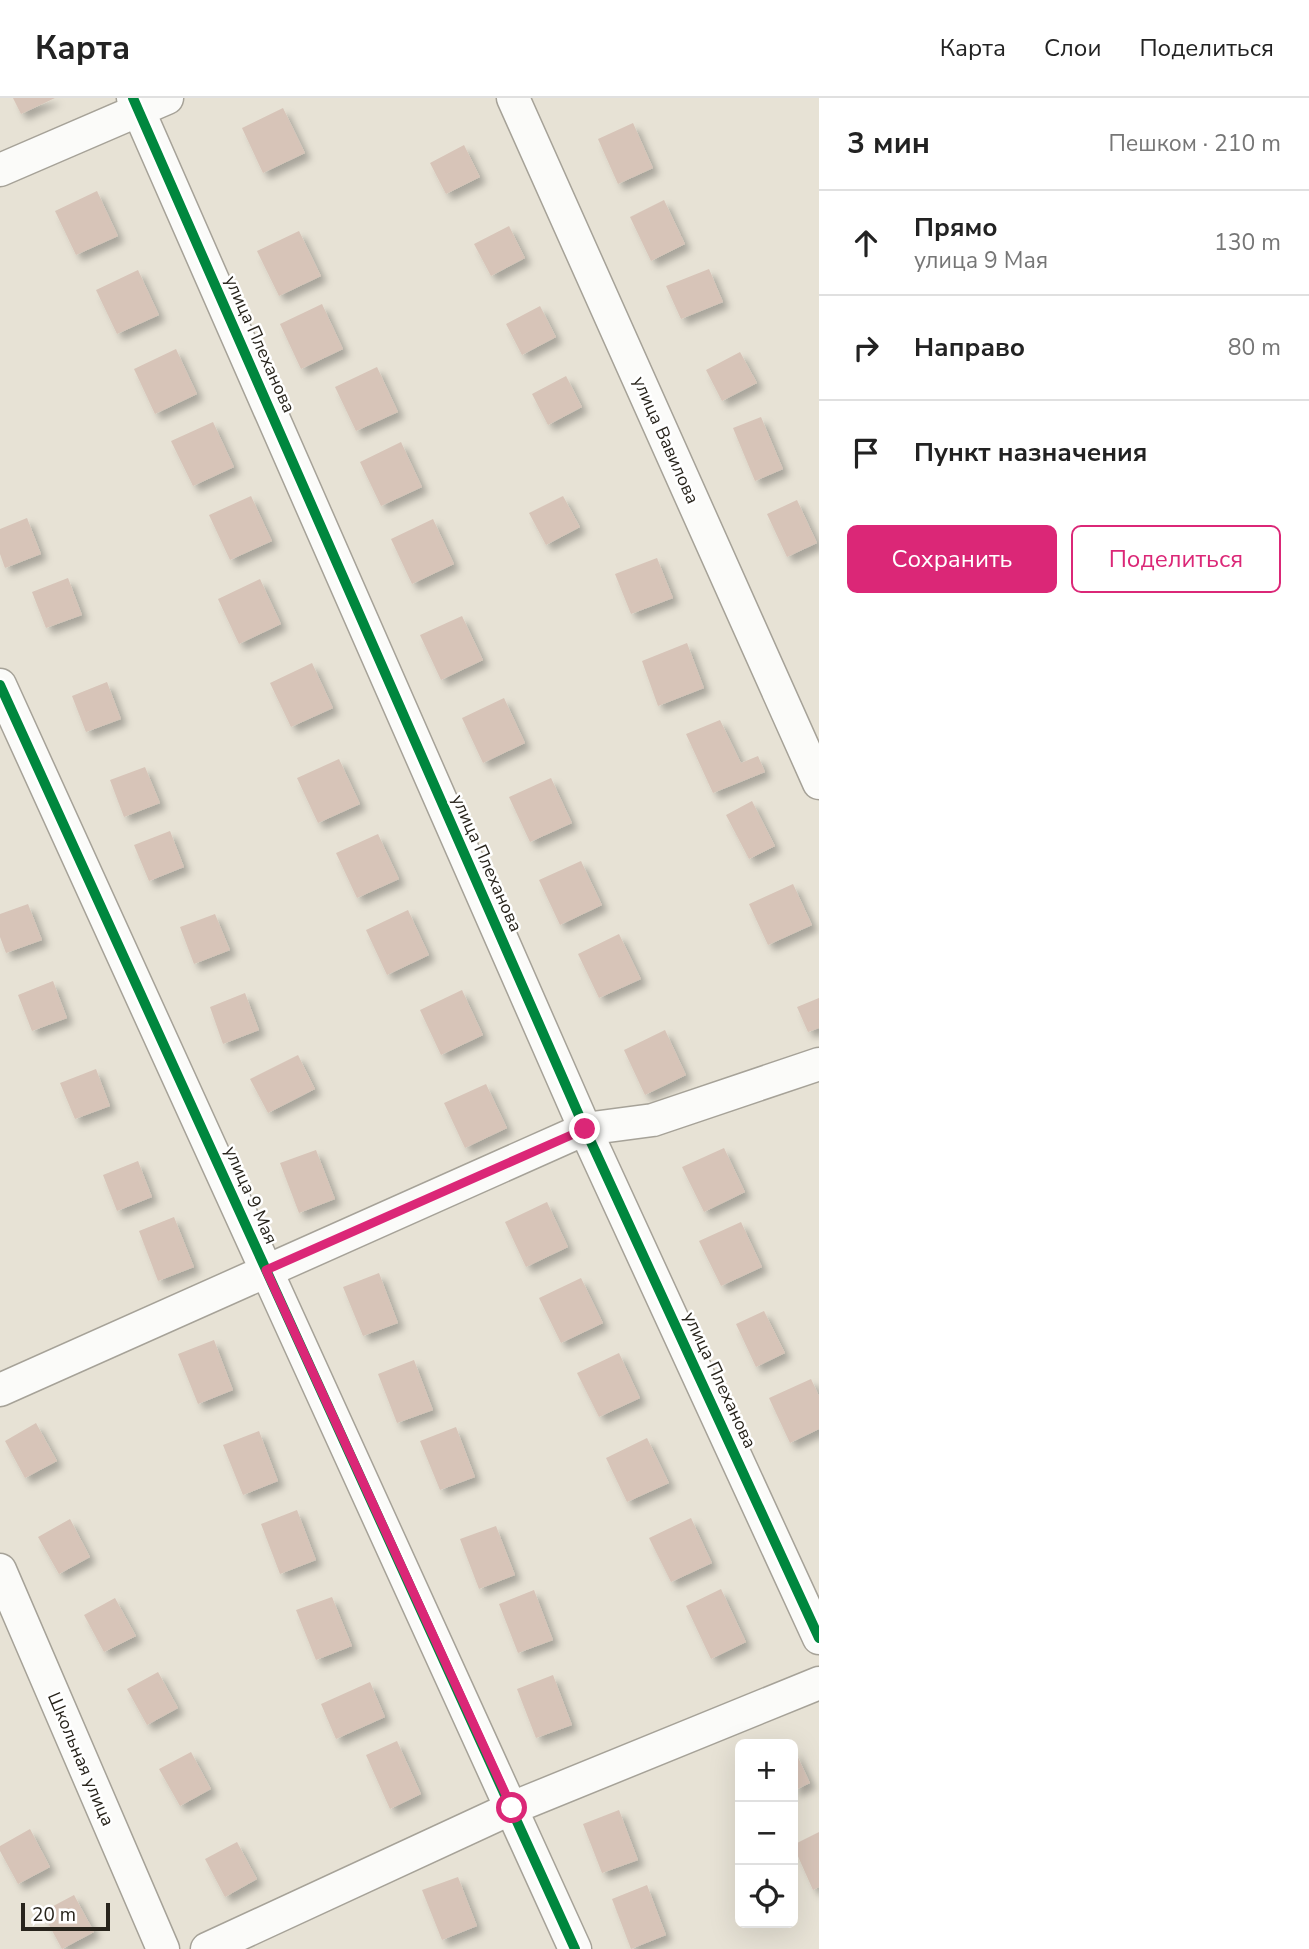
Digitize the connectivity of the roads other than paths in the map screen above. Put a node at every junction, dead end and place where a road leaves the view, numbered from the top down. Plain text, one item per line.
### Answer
1 (167, 98) edge
2 (513, 98) edge
3 (136, 105) edge
4 (0, 170) edge
5 (0, 685) edge
6 (819, 783) edge
7 (819, 1064) edge
8 (585, 1129) junction
9 (266, 1270) junction
10 (0, 1390) edge
11 (0, 1570) edge
12 (819, 1638) edge
13 (819, 1683) edge
14 (512, 1808) junction
15 (163, 1949) edge
16 (207, 1949) edge
17 (575, 1949) edge

1 - 3 street
2 - 6 street, улица Вавилова
3 - 4 street
3 - 8 street, улица Плеханова
5 - 9 street, улица 9 Мая
7 - 8 street
8 - 9 street
8 - 12 street, улица Плеханова
9 - 10 street
9 - 14 street, улица 9 Мая
11 - 15 street, Школьная улица
13 - 14 street
14 - 16 street
14 - 17 street, улица 9 Мая

